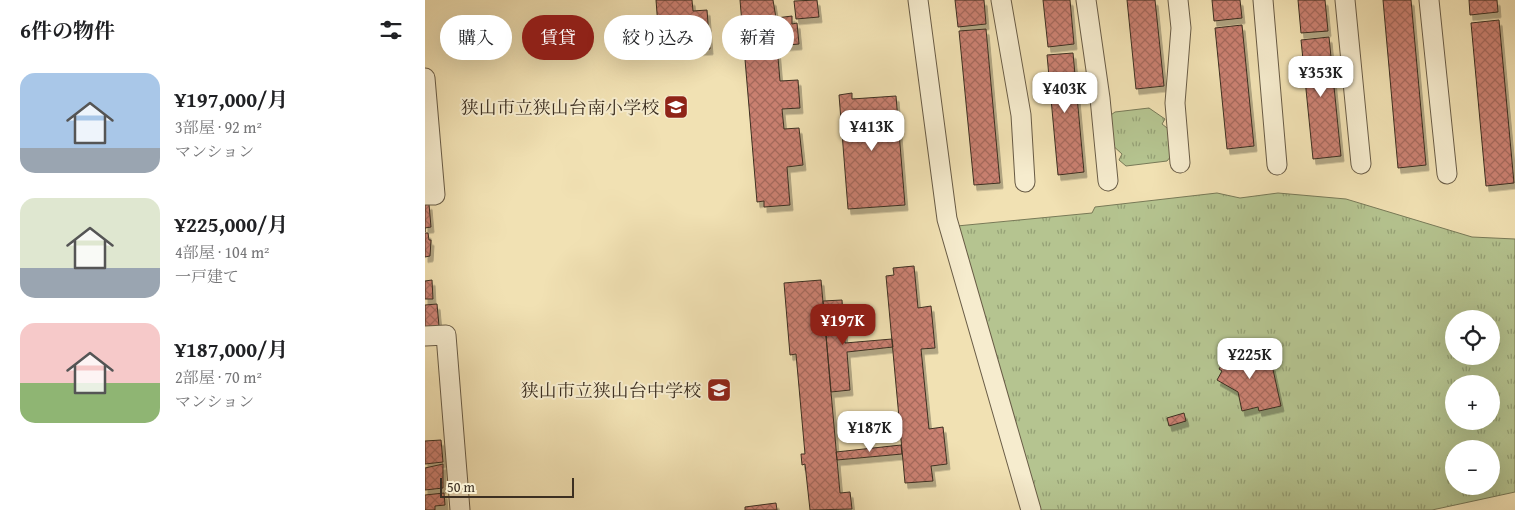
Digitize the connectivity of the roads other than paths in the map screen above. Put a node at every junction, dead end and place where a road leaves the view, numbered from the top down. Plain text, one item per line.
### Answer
1 (918, 0) edge
2 (1001, 0) edge
3 (1086, 0) edge
4 (1178, 0) edge
5 (1263, 0) edge
6 (1345, 0) edge
7 (1429, 0) edge
8 (425, 78) edge
9 (1180, 163) dead end
10 (1361, 164) dead end
11 (1277, 165) dead end
12 (1447, 174) dead end
13 (1108, 181) dead end
14 (1025, 182) dead end
15 (425, 195) edge
16 (425, 336) edge
17 (460, 510) edge
18 (1031, 510) edge

1 - 18 street
2 - 14 street
3 - 13 street
4 - 9 street
5 - 11 street
6 - 10 street
7 - 12 street
8 - 15 street
16 - 17 street

